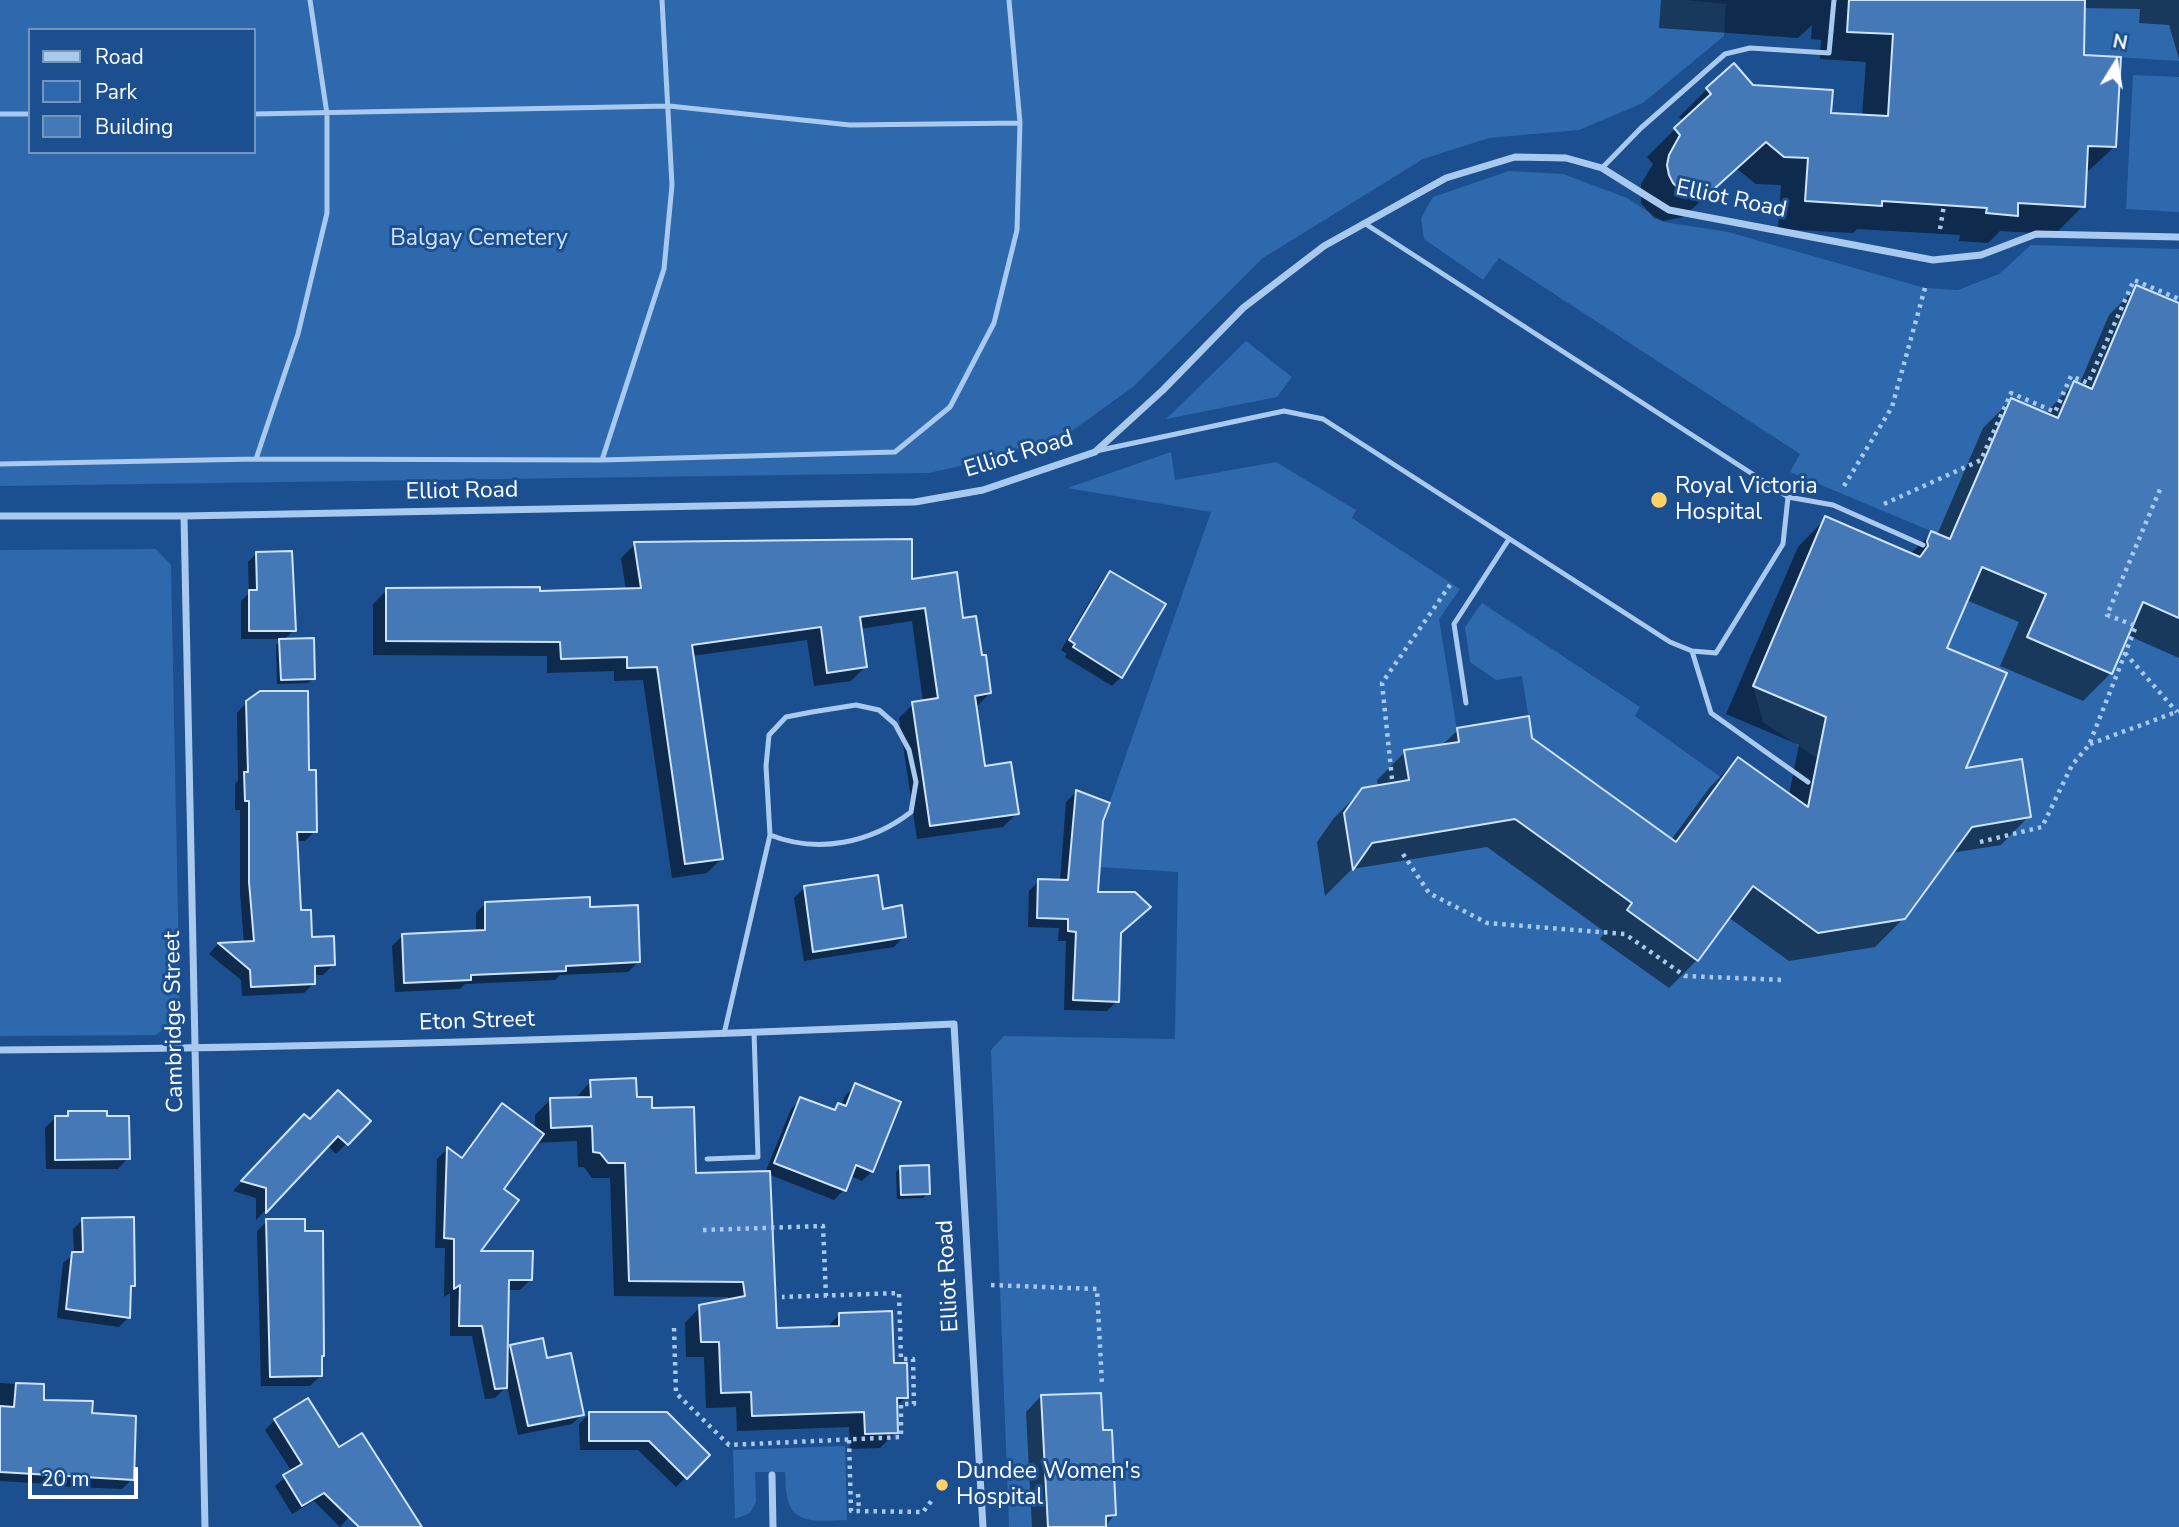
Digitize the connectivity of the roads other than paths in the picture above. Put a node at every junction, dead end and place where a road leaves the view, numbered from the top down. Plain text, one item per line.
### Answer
1 (310, 0) edge
2 (662, 0) edge
3 (1009, 0) edge
4 (1834, 0) edge
5 (669, 106) junction
6 (0, 114) edge
7 (28, 114) edge
8 (256, 114) edge
9 (327, 114) junction
10 (1020, 123) junction
11 (1602, 168) junction
12 (1364, 223) junction
13 (2179, 237) edge
14 (1095, 452) junction
15 (256, 459) junction
16 (603, 460) junction
17 (0, 464) edge
18 (1788, 496) junction
19 (0, 516) edge
20 (184, 516) junction
21 (1509, 539) junction
22 (1923, 545) dead end
23 (1692, 651) junction
24 (1466, 703) dead end
25 (1808, 782) dead end
26 (770, 835) junction
27 (954, 1024) joint
28 (754, 1032) junction
29 (724, 1034) junction
30 (195, 1049) junction
31 (0, 1050) edge
32 (707, 1159) dead end
33 (772, 1475) dead end
34 (205, 1527) edge
35 (773, 1527) edge
36 (983, 1527) edge

1 - 9 lane
2 - 5 lane
3 - 10 lane
4 - 11 lane
5 - 9 lane
5 - 10 lane
5 - 16 lane
6 - 7 lane
8 - 9 lane
9 - 15 lane
10 - 16 lane
11 - 12 street, Elliot Road
11 - 13 street, Elliot Road
12 - 14 street, Elliot Road
12 - 18 lane
14 - 20 street, Elliot Road
14 - 21 lane
15 - 16 lane
15 - 17 lane
18 - 22 lane
18 - 23 lane
19 - 20 street, Elliot Road
20 - 30 street, Cambridge Street
21 - 23 lane
21 - 24 lane
23 - 25 lane
26 - 26 lane
26 - 29 lane
27 - 28 street, Eton Street
27 - 36 street, Elliot Road
28 - 29 street, Eton Street
28 - 32 lane
29 - 30 street, Eton Street
30 - 31 street, Eton Street
30 - 34 street, Cambridge Street
33 - 35 street

